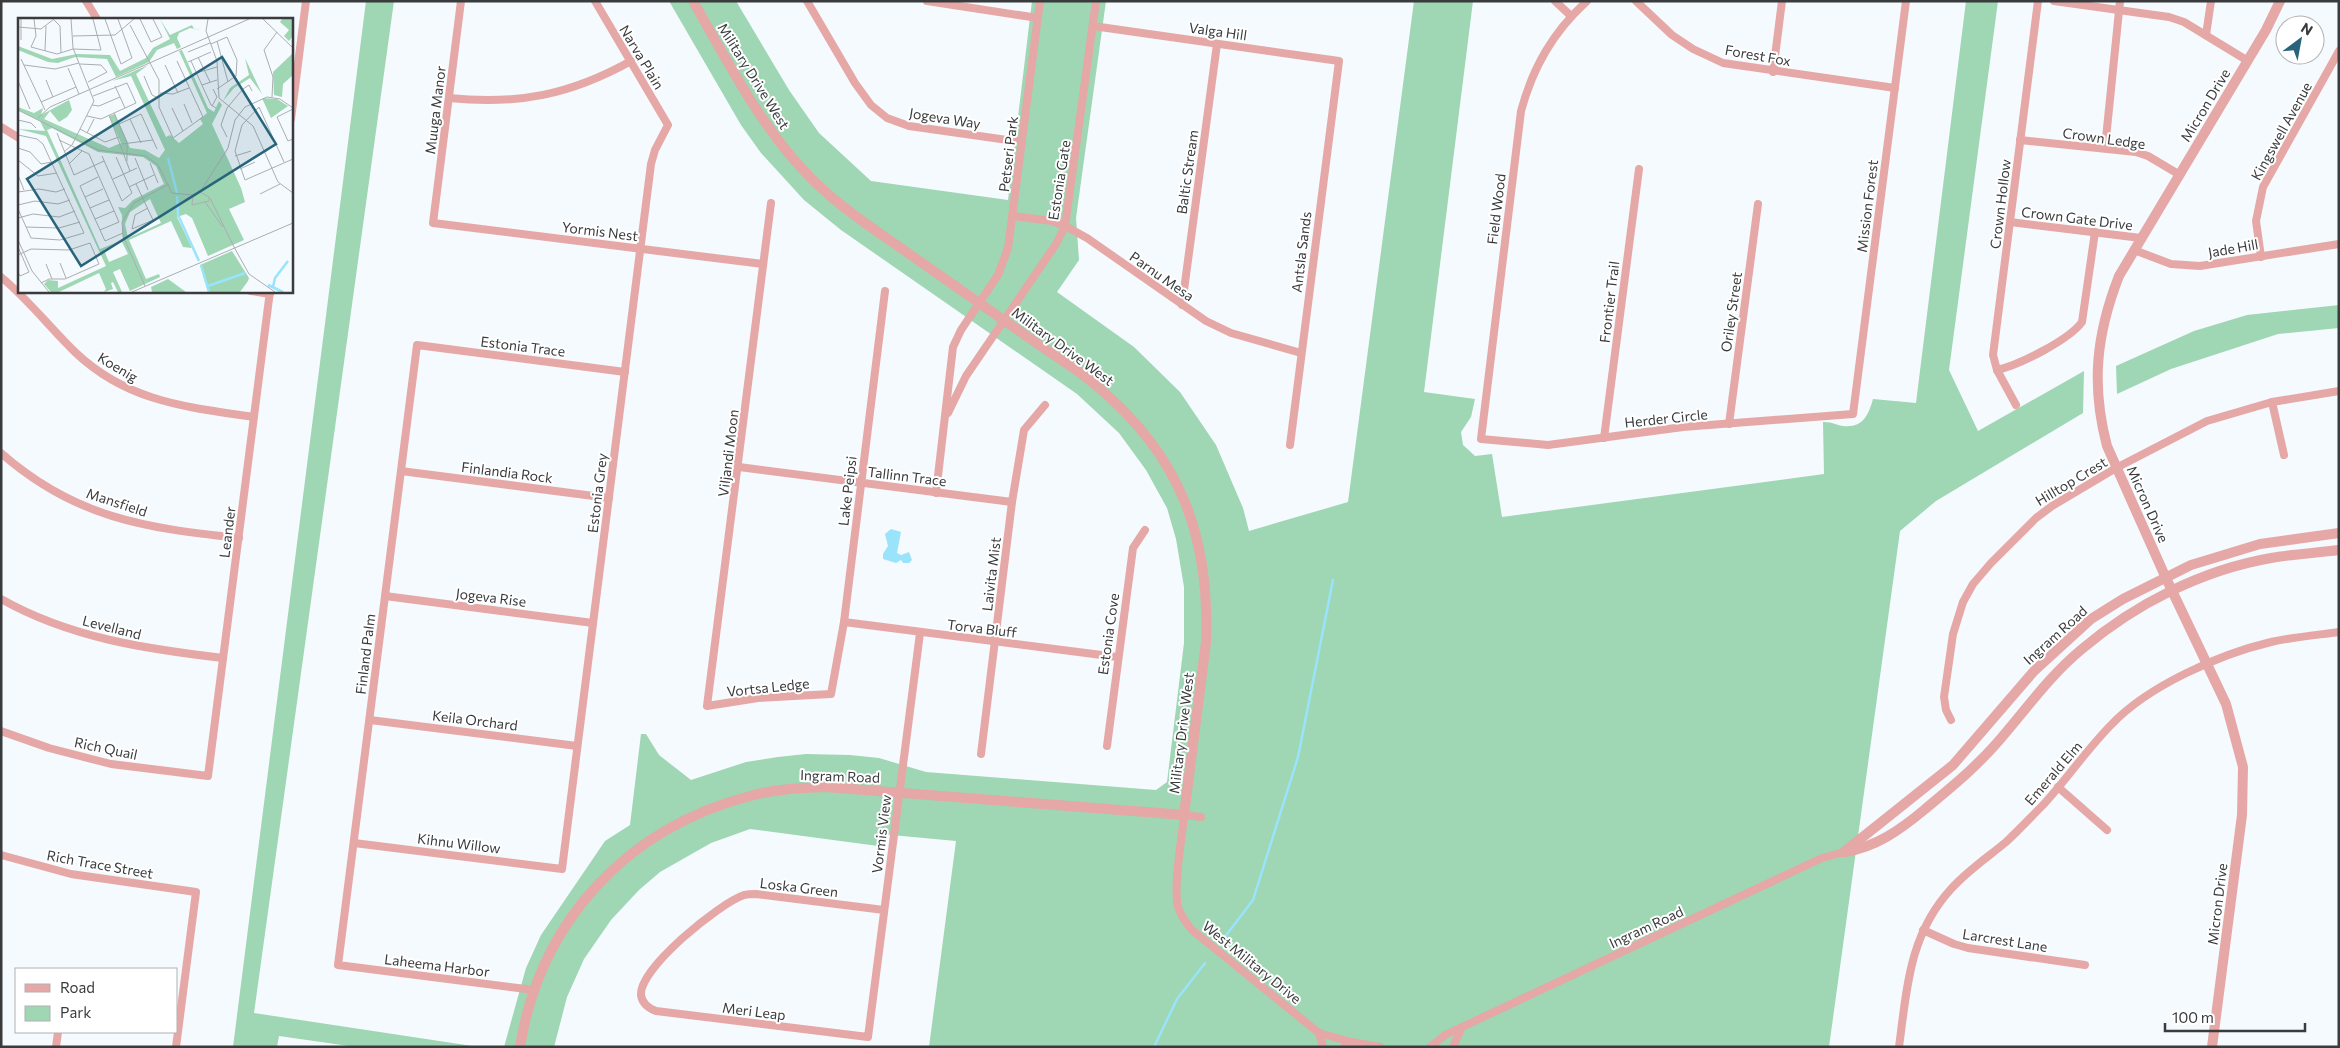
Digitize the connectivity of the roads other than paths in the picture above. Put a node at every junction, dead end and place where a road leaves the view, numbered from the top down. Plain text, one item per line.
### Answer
1 (86, 1) edge
2 (306, 1) edge
3 (461, 1) edge
4 (595, 1) edge
5 (693, 1) edge
6 (807, 1) edge
7 (928, 1) edge
8 (1040, 1) edge
9 (1096, 1) edge
10 (1555, 1) edge
11 (1587, 1) edge
12 (1636, 1) edge
13 (1782, 1) edge
14 (1906, 1) edge
15 (2038, 1) edge
16 (2054, 1) edge
17 (2120, 1) edge
18 (2211, 1) edge
19 (2280, 1) edge
20 (2119, 10) junction
21 (1571, 16) junction
22 (96, 18) edge
23 (1038, 18) junction
24 (1093, 26) junction
25 (2206, 35) junction
26 (1217, 44) junction
27 (2339, 51) edge
28 (631, 61) junction
29 (2248, 61) junction
30 (1339, 62) joint
31 (1774, 72) junction
32 (1895, 88) junction
33 (449, 98) junction
34 (292, 109) edge
35 (668, 125) joint
36 (1, 127) edge
37 (18, 137) edge
38 (2020, 140) junction
39 (1022, 142) junction
40 (2105, 148) junction
41 (1639, 169) dead end
42 (2180, 174) junction
43 (771, 203) dead end
44 (1758, 204) dead end
45 (1013, 216) junction
46 (2010, 222) junction
47 (433, 223) joint
48 (1065, 226) junction
49 (2095, 232) junction
50 (2141, 238) junction
51 (2339, 244) edge
52 (640, 249) junction
53 (2134, 250) junction
54 (2261, 256) junction
55 (763, 264) junction
56 (1, 277) edge
57 (885, 291) dead end
58 (18, 292) edge
59 (18, 292) edge
60 (270, 292) edge
61 (979, 302) junction
62 (1182, 305) junction
63 (1005, 321) junction
64 (417, 345) joint
65 (1301, 353) junction
66 (1997, 370) junction
67 (625, 372) junction
68 (2339, 392) edge
69 (2272, 402) junction
70 (1045, 405) dead end
71 (2016, 405) dead end
72 (1854, 414) joint
73 (254, 417) junction
74 (946, 418) junction
75 (1728, 424) junction
76 (1604, 438) junction
77 (1481, 439) joint
78 (1290, 445) dead end
79 (1, 453) edge
80 (2284, 455) dead end
81 (739, 467) junction
82 (2116, 468) junction
83 (401, 471) junction
84 (861, 483) junction
85 (936, 493) junction
86 (609, 498) junction
87 (1012, 502) junction
88 (1145, 530) dead end
89 (2339, 533) edge
90 (239, 538) junction
91 (2339, 550) edge
92 (2165, 576) junction
93 (2172, 591) junction
94 (385, 596) junction
95 (1, 599) edge
96 (844, 622) junction
97 (593, 623) junction
98 (2339, 632) edge
99 (920, 633) junction
100 (996, 642) junction
101 (1117, 657) junction
102 (223, 658) junction
103 (2208, 664) junction
104 (831, 694) joint
105 (707, 706) joint
106 (370, 720) junction
107 (1951, 720) dead end
108 (1, 731) edge
109 (577, 746) junction
110 (1107, 746) dead end
111 (981, 754) dead end
112 (208, 776) joint
113 (1934, 780) junction
114 (2058, 787) junction
115 (899, 792) junction
116 (1945, 793) junction
117 (1184, 816) junction
118 (1200, 817) dead end
119 (2107, 830) dead end
120 (354, 843) junction
121 (1844, 852) junction
122 (1, 855) edge
123 (562, 869) joint
124 (884, 910) junction
125 (1923, 930) junction
126 (338, 965) joint
127 (2085, 965) dead end
128 (534, 990) junction
129 (642, 1000) joint
130 (1461, 1029) junction
131 (178, 1032) edge
132 (58, 1033) edge
133 (178, 1033) edge
134 (1319, 1033) junction
135 (868, 1037) joint
136 (1347, 1044) edge
137 (56, 1047) edge
138 (176, 1047) edge
139 (520, 1047) edge
140 (1323, 1047) edge
141 (1380, 1047) edge
142 (1430, 1047) edge
143 (1452, 1047) edge
144 (1899, 1047) edge
145 (2212, 1047) edge

1 - 22 street
2 - 34 street
3 - 33 street, Muuga Manor
4 - 28 street, Narva Plain
5 - 61 street, Military Drive West
6 - 39 street, Jogeva Way
7 - 23 street
8 - 23 street, Petseri Park
9 - 24 street, Estonia Gate
10 - 21 street
11 - 21 street, Field Wood
12 - 31 street, Forest Fox
13 - 31 street
14 - 32 street, Mission Forest
15 - 38 street, Crown Hollow
16 - 20 street
17 - 20 street
18 - 25 street
19 - 29 street, Micron Drive
20 - 25 street
20 - 40 street
21 - 77 street, Field Wood
23 - 39 street, Petseri Park
24 - 26 street, Valga Hill
24 - 48 street, Estonia Gate
25 - 29 street
26 - 30 street, Valga Hill
26 - 62 street, Baltic Stream
27 - 54 street, Kingswell Avenue
28 - 33 street
28 - 35 street, Narva Plain
29 - 42 street, Micron Drive
30 - 65 street, Antsla Sands
31 - 32 street, Forest Fox
32 - 72 street, Mission Forest
33 - 47 street, Muuga Manor
35 - 52 street, Estonia Grey
36 - 37 street
38 - 40 street, Crown Ledge
38 - 46 street, Crown Hollow
39 - 45 street, Petseri Park
40 - 42 street, Crown Ledge
41 - 76 street, Frontier Trail
42 - 50 street, Micron Drive
43 - 55 street, Viljandi Moon
44 - 75 street, Oriley Street
45 - 48 street, Parnu Mesa
45 - 61 street, Petseri Park
46 - 49 street, Crown Gate Drive
46 - 66 street, Crown Hollow
47 - 52 street, Yormis Nest
48 - 62 street, Parnu Mesa
48 - 63 street, Estonia Gate
49 - 50 street, Crown Gate Drive
49 - 66 street
50 - 53 street, Micron Drive
51 - 54 street, Jade Hill
52 - 55 street, Yormis Nest
52 - 67 street, Estonia Grey
53 - 54 street, Jade Hill
53 - 82 street, Micron Drive
55 - 81 street, Viljandi Moon
56 - 59 street, Koenig
57 - 84 street, Lake Peipsi
58 - 73 street, Koenig
60 - 73 street, Leander
61 - 63 street, Military Drive West
61 - 74 street, Estonia Gate
62 - 65 street, Parnu Mesa
63 - 74 street, Estonia Gate
63 - 117 street, Military Drive West
64 - 67 street, Estonia Trace
64 - 83 street, Finland Palm
65 - 78 street, Antsla Sands
66 - 71 street, Crown Hollow
67 - 86 street, Estonia Grey
68 - 69 street, Hilltop Crest
69 - 80 street
69 - 82 street, Hilltop Crest
70 - 87 street, Laivita Mist
72 - 75 street, Herder Circle
73 - 90 street, Leander
74 - 85 street, Estonia Gate
75 - 76 street, Herder Circle
76 - 77 street, Herder Circle
79 - 90 street, Mansfield
81 - 84 street, Tallinn Trace
81 - 105 street, Viljandi Moon
82 - 92 street, Micron Drive
82 - 107 street, Hilltop Crest
83 - 86 street, Finlandia Rock
83 - 94 street, Finland Palm
84 - 85 street, Tallinn Trace
84 - 96 street, Lake Peipsi
85 - 87 street, Tallinn Trace
86 - 97 street, Estonia Grey
87 - 100 street, Laivita Mist
88 - 101 street, Estonia Cove
89 - 92 street, Ingram Road
90 - 102 street, Leander
91 - 93 street, Ingram Road
92 - 93 street, Micron Drive
92 - 113 street, Ingram Road
93 - 103 street, Micron Drive
93 - 116 street, Ingram Road
94 - 97 street, Jogeva Rise
94 - 106 street, Finland Palm
95 - 102 street, Levelland
96 - 99 street, Torva Bluff
96 - 104 street, Lake Peipsi
97 - 109 street, Estonia Grey
98 - 103 street, Emerald Elm
99 - 100 street, Torva Bluff
99 - 115 street, Vormis View
100 - 101 street, Torva Bluff
100 - 111 street, Laivita Mist
101 - 110 street, Estonia Cove
102 - 112 street, Leander
103 - 114 street, Emerald Elm
103 - 145 street, Micron Drive
104 - 105 street, Vortsa Ledge
106 - 109 street, Keila Orchard
106 - 120 street, Finland Palm
108 - 112 street, Rich Quail
109 - 123 street, Estonia Grey
113 - 116 street
113 - 121 street, Ingram Road
114 - 119 street
114 - 125 street, Emerald Elm
115 - 117 street, Ingram Road
115 - 124 street, Vormis View
115 - 128 street, Ingram Road
116 - 121 street, Ingram Road
117 - 118 street, Ingram Road
117 - 134 street, West Military Drive
120 - 123 street, Kihnu Willow
120 - 126 street, Finland Palm
121 - 130 street, Ingram Road
122 - 131 street, Rich Trace Street
124 - 129 street, Loska Green
124 - 135 street, Vormis View
125 - 127 street, Larcrest Lane
125 - 144 street, Emerald Elm
126 - 128 street, Laheema Harbor
128 - 139 street, Ingram Road
129 - 135 street, Meri Leap
130 - 142 street, Ingram Road
130 - 143 street
132 - 137 street
133 - 138 street, Rich Trace Street
134 - 136 street, West Military Drive
134 - 140 street
136 - 141 street, West Military Drive

